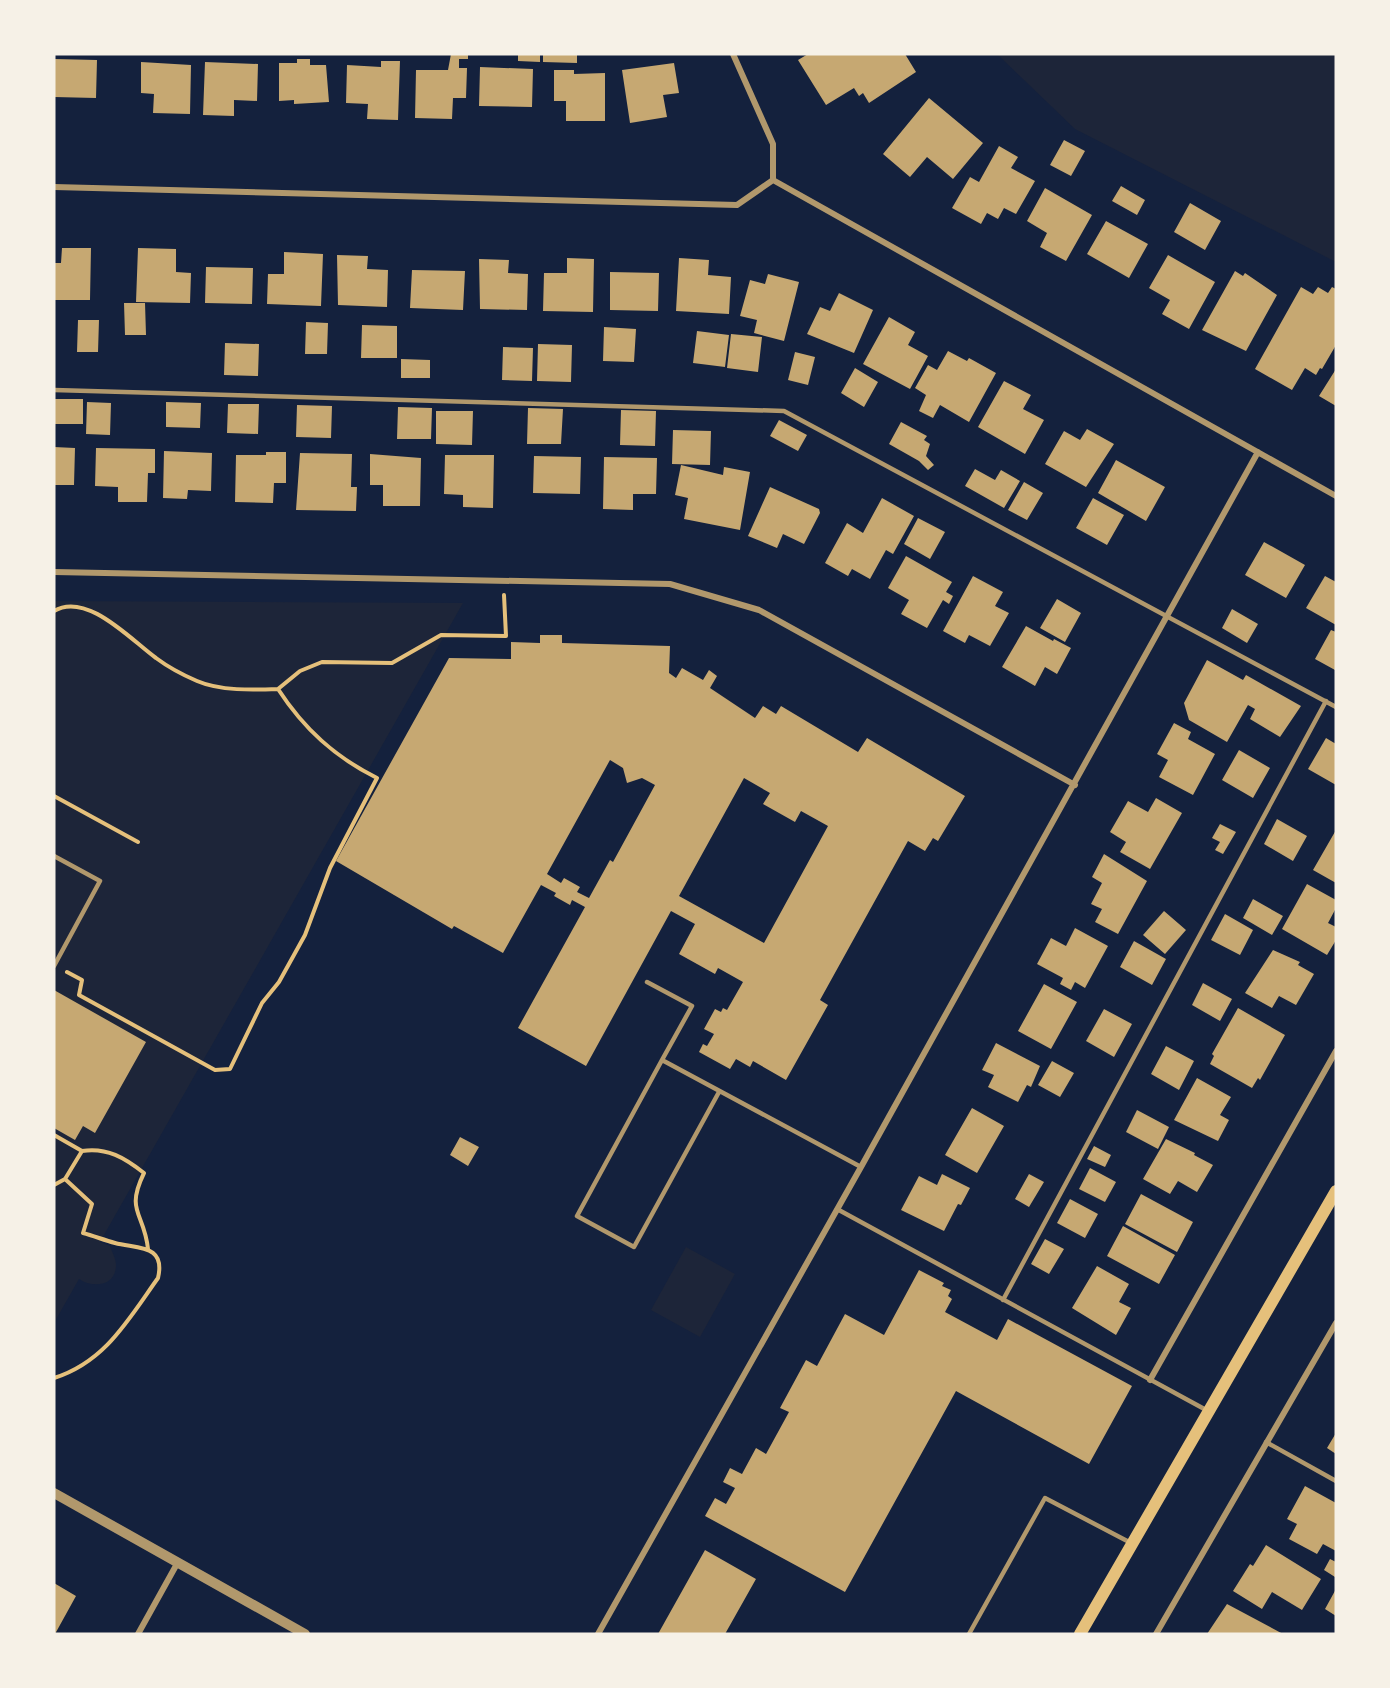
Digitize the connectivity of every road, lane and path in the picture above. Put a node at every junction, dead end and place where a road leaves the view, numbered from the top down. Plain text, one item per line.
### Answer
1 (733, 54) edge
2 (773, 180) junction
3 (54, 187) edge
4 (54, 390) edge
5 (1258, 452) junction
6 (1336, 496) edge
7 (54, 572) edge
8 (504, 581) junction
9 (54, 611) edge
10 (1168, 615) junction
11 (278, 689) junction
12 (1326, 702) junction
13 (1336, 707) edge
14 (1075, 785) junction
15 (54, 796) edge
16 (138, 842) dead end
17 (54, 856) edge
18 (55, 966) edge
19 (647, 982) dead end
20 (1336, 1051) edge
21 (662, 1060) junction
22 (719, 1092) junction
23 (54, 1135) edge
24 (82, 1151) junction
25 (861, 1167) junction
26 (65, 1179) junction
27 (54, 1185) edge
28 (1336, 1191) edge
29 (837, 1209) junction
30 (148, 1249) junction
31 (1003, 1300) junction
32 (1336, 1323) edge
33 (54, 1378) edge
34 (1150, 1380) junction
35 (1209, 1411) junction
36 (1266, 1442) junction
37 (1336, 1481) edge
38 (54, 1493) edge
39 (1131, 1543) junction
40 (178, 1562) junction
41 (138, 1634) edge
42 (305, 1634) edge
43 (598, 1634) edge
44 (969, 1634) edge
45 (1080, 1634) edge
46 (1156, 1634) edge

1 - 2 street
2 - 3 street
2 - 5 street
4 - 10 lane
5 - 6 street
5 - 10 street
7 - 8 street
8 - 11 path
8 - 14 street
9 - 11 path
10 - 12 lane
10 - 14 street
11 - 18 path
12 - 13 lane
12 - 31 lane
14 - 25 street
15 - 16 path
17 - 18 lane
19 - 21 lane
20 - 34 street
21 - 22 lane
21 - 22 lane
22 - 25 lane
23 - 24 path
24 - 26 path
24 - 30 path
25 - 29 street
26 - 27 path
26 - 30 path
28 - 35 main road
29 - 31 lane
29 - 43 street
30 - 33 path
31 - 34 lane
32 - 36 street
34 - 35 lane
35 - 39 main road
36 - 37 lane
36 - 46 street
38 - 40 street
39 - 44 lane
39 - 45 main road
40 - 41 street
40 - 42 street

